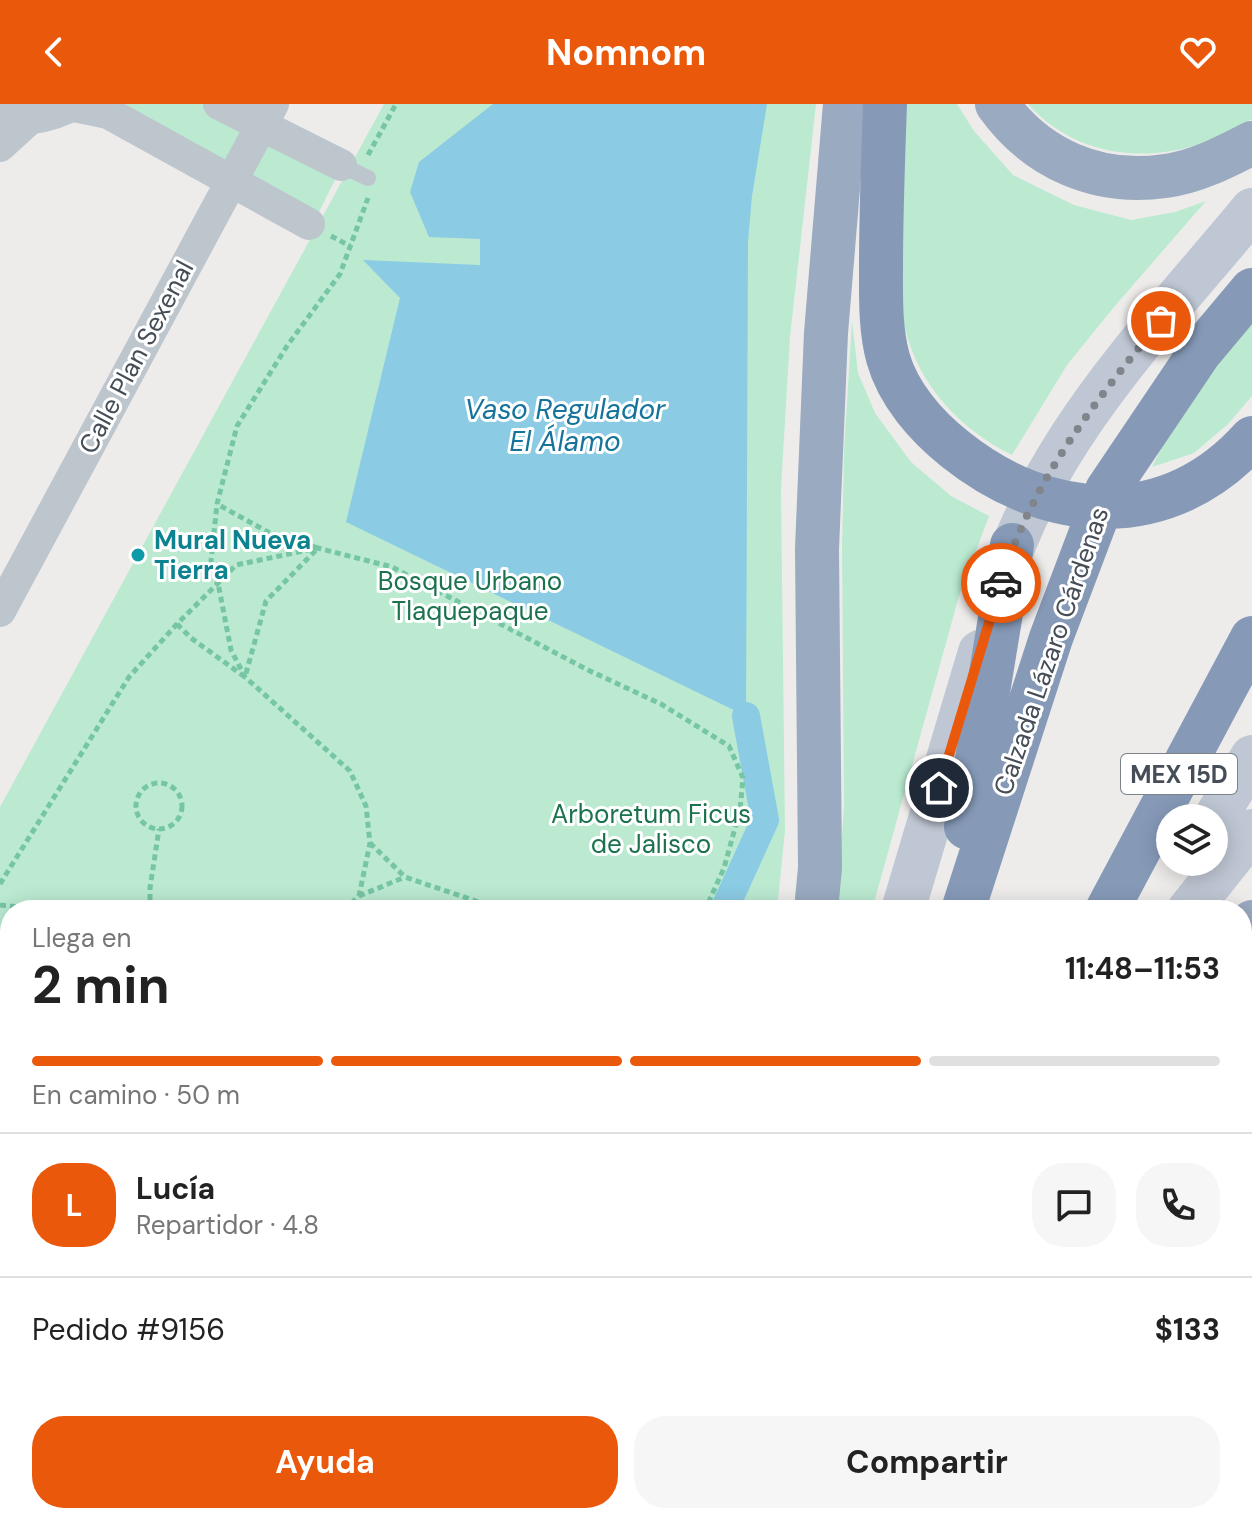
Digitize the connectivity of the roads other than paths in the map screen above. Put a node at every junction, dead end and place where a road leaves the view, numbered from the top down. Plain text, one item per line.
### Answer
1 (219, 104) edge
2 (845, 104) edge
3 (885, 104) edge
4 (997, 104) edge
5 (41, 109) edge
6 (267, 114) edge
7 (1252, 143) edge
8 (0, 146) edge
9 (354, 172) dead end
10 (231, 181) junction
11 (1252, 210) edge
12 (309, 224) dead end
13 (1252, 290) edge
14 (1252, 438) edge
15 (1012, 545) junction
16 (0, 611) edge
17 (1252, 638) edge
18 (1252, 757) edge
19 (1224, 804) edge
20 (1252, 831) edge
21 (1181, 876) edge
22 (817, 900) edge
23 (906, 900) edge
24 (952, 900) edge
25 (966, 900) edge
26 (1112, 900) edge
27 (1166, 900) edge
28 (1197, 900) edge

1 - 6 street
2 - 22 highway
3 - 14 highway
4 - 7 highway
5 - 8 street
5 - 10 street
6 - 9 street
6 - 10 street, Calle Plan Sexenal
10 - 12 street
10 - 16 street, Calle Plan Sexenal
11 - 15 main road
13 - 25 highway, Calzada Lázaro Cárdenas
15 - 23 main road
15 - 24 highway
17 - 26 highway, MEX 15D
18 - 19 main road
20 - 28 main road
21 - 27 main road

